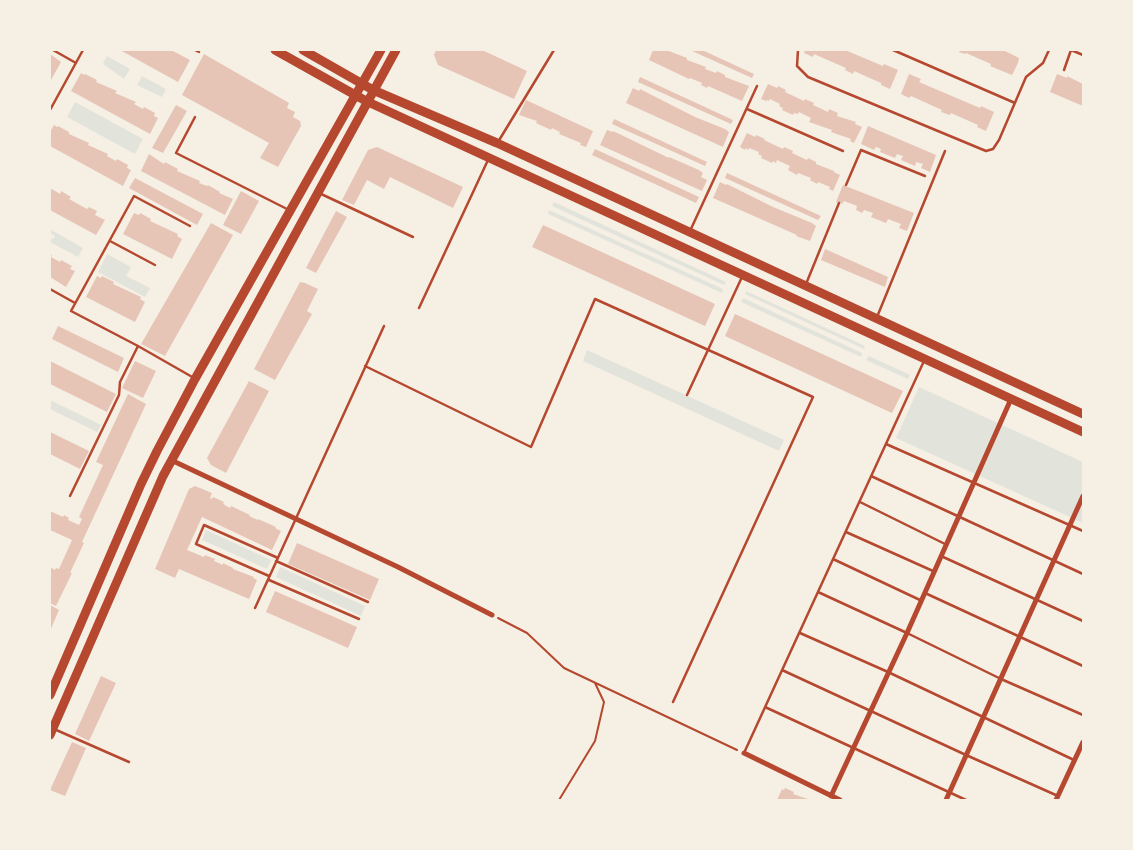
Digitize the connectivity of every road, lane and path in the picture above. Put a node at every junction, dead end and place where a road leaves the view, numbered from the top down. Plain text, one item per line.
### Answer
1 (53, 50) edge
2 (83, 50) edge
3 (195, 50) edge
4 (275, 50) edge
5 (303, 50) edge
6 (381, 50) edge
7 (396, 50) edge
8 (554, 50) edge
9 (798, 50) edge
10 (893, 50) edge
11 (1049, 50) edge
12 (1071, 50) edge
13 (199, 52) dead end
14 (1083, 55) edge
15 (76, 63) junction
16 (1064, 70) dead end
17 (362, 85) junction
18 (757, 86) dead end
19 (373, 90) junction
20 (356, 95) junction
21 (50, 100) edge
22 (54, 102) junction
23 (366, 102) junction
24 (1015, 103) junction
25 (747, 109) junction
26 (50, 110) edge
27 (195, 117) dead end
28 (497, 143) junction
29 (843, 151) dead end
30 (945, 151) dead end
31 (488, 158) junction
32 (925, 176) dead end
33 (846, 185) dead end
34 (318, 193) junction
35 (839, 203) dead end
36 (290, 210) junction
37 (190, 226) dead end
38 (690, 232) junction
39 (413, 237) dead end
40 (109, 240) junction
41 (155, 265) dead end
42 (742, 275) junction
43 (805, 286) junction
44 (50, 289) edge
45 (75, 303) junction
46 (419, 308) dead end
47 (876, 318) junction
48 (384, 326) dead end
49 (138, 346) junction
50 (707, 350) junction
51 (925, 360) junction
52 (365, 366) junction
53 (196, 379) junction
54 (687, 395) dead end
55 (1011, 399) junction
56 (1083, 414) edge
57 (1083, 432) edge
58 (886, 444) junction
59 (171, 460) junction
60 (872, 476) junction
61 (974, 482) junction
62 (70, 496) dead end
63 (1083, 496) edge
64 (860, 502) junction
65 (959, 517) junction
66 (296, 518) junction
67 (1070, 525) junction
68 (1083, 531) edge
69 (846, 532) junction
70 (946, 544) junction
71 (941, 556) junction
72 (833, 559) junction
73 (277, 560) junction
74 (1054, 561) junction
75 (934, 572) junction
76 (1083, 574) edge
77 (269, 578) junction
78 (818, 592) junction
79 (925, 593) junction
80 (1036, 600) junction
81 (921, 601) junction
82 (368, 602) dead end
83 (255, 608) dead end
84 (492, 616) joint
85 (359, 619) dead end
86 (1083, 621) edge
87 (800, 632) junction
88 (907, 633) junction
89 (1020, 637) junction
90 (1083, 666) edge
91 (782, 670) junction
92 (888, 672) junction
93 (1001, 679) junction
94 (595, 683) junction
95 (50, 695) edge
96 (673, 702) dead end
97 (765, 707) junction
98 (870, 711) junction
99 (1083, 715) edge
100 (983, 717) junction
101 (51, 732) edge
102 (1083, 742) edge
103 (853, 748) junction
104 (744, 753) junction
105 (966, 755) junction
106 (1074, 760) junction
107 (129, 762) dead end
108 (949, 792) junction
109 (831, 796) junction
110 (1057, 798) edge
111 (559, 800) edge
112 (840, 800) edge
113 (946, 800) edge
114 (966, 800) edge

1 - 15 lane
2 - 15 lane
3 - 13 lane
4 - 20 main road
5 - 17 main road
6 - 17 main road
7 - 19 main road
8 - 28 lane
9 - 24 lane
10 - 24 lane
11 - 24 lane
12 - 14 lane
12 - 16 lane
15 - 22 lane
17 - 19 main road
17 - 20 main road
18 - 25 lane
19 - 23 main road
19 - 28 main road
20 - 23 main road
20 - 36 main road
21 - 22 lane
22 - 26 lane
23 - 31 main road
23 - 34 main road
25 - 29 lane
25 - 38 lane
27 - 36 lane
28 - 38 main road
30 - 47 lane
31 - 42 main road
31 - 46 lane
32 - 33 lane
34 - 39 lane
34 - 59 main road
35 - 43 lane
36 - 53 main road
37 - 40 lane
38 - 43 main road
40 - 41 lane
40 - 45 lane
42 - 50 lane
42 - 51 main road
43 - 47 main road
44 - 45 lane
45 - 49 lane
47 - 56 main road
48 - 52 lane
49 - 53 lane
49 - 62 lane
50 - 52 lane
50 - 54 lane
50 - 96 lane
51 - 55 main road
51 - 58 lane
52 - 66 lane
53 - 95 main road
55 - 57 main road
55 - 61 street
58 - 60 lane
58 - 61 lane
59 - 66 street
59 - 101 main road
60 - 64 lane
60 - 65 lane
61 - 65 street
61 - 67 lane
63 - 67 street
64 - 69 lane
64 - 70 lane
65 - 70 street
65 - 74 lane
66 - 73 lane
66 - 84 street
67 - 68 lane
67 - 74 street
69 - 72 lane
69 - 75 lane
70 - 71 street
71 - 75 street
71 - 80 lane
72 - 78 lane
72 - 81 lane
73 - 77 lane
73 - 77 lane
73 - 82 lane
74 - 76 lane
74 - 80 street
75 - 79 street
77 - 83 lane
77 - 85 lane
78 - 87 lane
78 - 88 lane
79 - 81 street
79 - 89 lane
80 - 86 lane
80 - 89 street
81 - 88 street
84 - 94 path
87 - 91 lane
87 - 92 lane
88 - 92 street
88 - 93 lane
89 - 90 lane
89 - 93 street
91 - 97 lane
91 - 98 lane
92 - 98 street
92 - 100 lane
93 - 99 lane
93 - 100 street
94 - 104 path
94 - 111 path
97 - 103 lane
97 - 104 lane
98 - 103 street
98 - 105 lane
100 - 105 street
100 - 106 lane
101 - 107 lane
102 - 106 street
103 - 108 lane
103 - 109 street
104 - 109 street
105 - 108 street
105 - 110 lane
106 - 110 street
108 - 113 street
108 - 114 lane
109 - 112 street

